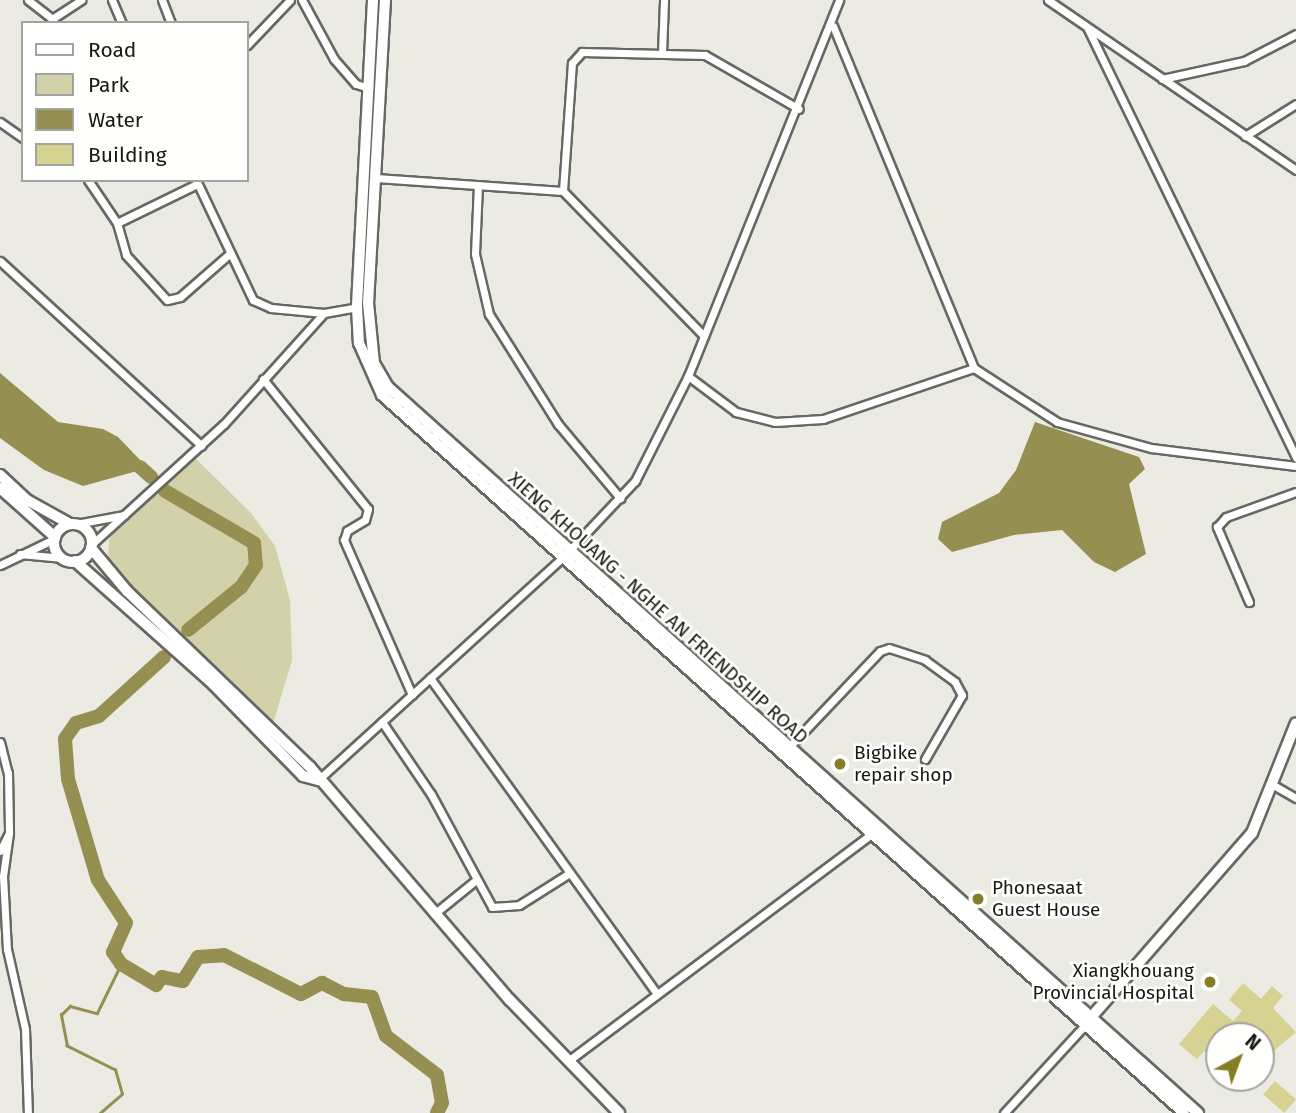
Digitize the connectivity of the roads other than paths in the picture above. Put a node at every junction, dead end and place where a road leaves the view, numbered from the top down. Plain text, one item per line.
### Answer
1 (29, 0) edge
2 (80, 0) edge
3 (112, 0) edge
4 (162, 0) edge
5 (290, 0) edge
6 (302, 0) edge
7 (373, 0) edge
8 (385, 0) edge
9 (664, 0) edge
10 (839, 0) edge
11 (1048, 0) edge
12 (121, 21) edge
13 (170, 21) edge
14 (833, 25) junction
15 (1088, 29) junction
16 (1296, 34) edge
17 (248, 44) edge
18 (662, 53) junction
19 (1162, 79) junction
20 (369, 88) junction
21 (1296, 104) edge
22 (799, 109) junction
23 (0, 122) edge
24 (21, 134) edge
25 (1245, 136) junction
26 (1296, 170) edge
27 (364, 177) junction
28 (376, 177) junction
29 (89, 182) edge
30 (197, 182) edge
31 (478, 185) junction
32 (564, 191) junction
33 (117, 223) junction
34 (228, 255) junction
35 (0, 261) edge
36 (357, 307) junction
37 (324, 313) junction
38 (704, 337) junction
39 (974, 368) junction
40 (688, 376) junction
41 (262, 379) junction
42 (201, 445) junction
43 (1296, 458) edge
44 (1296, 466) edge
45 (0, 475) edge
46 (0, 488) edge
47 (1296, 492) edge
48 (620, 498) junction
49 (124, 514) junction
50 (73, 524) junction
51 (55, 538) junction
52 (92, 546) junction
53 (15, 554) junction
54 (564, 556) junction
55 (63, 558) junction
56 (75, 562) junction
57 (0, 565) edge
58 (1249, 602) dead end
59 (430, 678) junction
60 (412, 695) junction
61 (382, 722) junction
62 (1296, 723) edge
63 (0, 742) edge
64 (789, 747) junction
65 (925, 759) dead end
66 (318, 780) junction
67 (1275, 786) junction
68 (1296, 798) edge
69 (874, 831) junction
70 (9, 833) junction
71 (0, 851) edge
72 (568, 874) junction
73 (476, 880) junction
74 (434, 914) junction
75 (657, 993) junction
76 (1088, 1021) junction
77 (568, 1061) junction
78 (28, 1113) edge
79 (619, 1113) edge
80 (1004, 1113) edge
81 (1184, 1113) edge
82 (1198, 1113) edge

1 - 2 street
3 - 12 street
4 - 13 street
5 - 17 street
6 - 20 street
7 - 20 street, XIENG KHOUANG - NGHE AN FRIENDSHIP ROAD
8 - 28 street, XIENG KHOUANG - NGHE AN FRIENDSHIP ROAD
9 - 18 street
10 - 14 street
11 - 15 street
14 - 22 street
14 - 39 street
15 - 19 street
15 - 43 street
16 - 19 street
18 - 22 street
18 - 32 street
19 - 25 street
20 - 27 street, XIENG KHOUANG - NGHE AN FRIENDSHIP ROAD
21 - 25 street
22 - 38 street
23 - 24 street
25 - 26 street
27 - 28 street
27 - 36 street, XIENG KHOUANG - NGHE AN FRIENDSHIP ROAD
28 - 31 street
28 - 54 street, XIENG KHOUANG - NGHE AN FRIENDSHIP ROAD
29 - 33 street
30 - 33 street
30 - 34 street
31 - 32 street
31 - 48 street
32 - 38 street
33 - 34 street
34 - 37 street
35 - 42 street
36 - 37 street
36 - 54 street, XIENG KHOUANG - NGHE AN FRIENDSHIP ROAD
37 - 41 street
38 - 40 street
39 - 40 street
39 - 44 street
40 - 48 street
41 - 42 street
41 - 60 street
42 - 49 street
45 - 50 street
46 - 51 street
47 - 58 street
48 - 54 street
49 - 50 street
49 - 52 street
50 - 51 street
50 - 52 street
51 - 53 street
51 - 55 street
52 - 56 street
52 - 66 street
53 - 55 street
53 - 57 street
54 - 59 street
54 - 64 street, XIENG KHOUANG - NGHE AN FRIENDSHIP ROAD
54 - 69 street, XIENG KHOUANG - NGHE AN FRIENDSHIP ROAD
55 - 56 street
56 - 66 street
59 - 60 street
59 - 72 street
60 - 61 street
61 - 66 street
61 - 73 street
62 - 67 street
63 - 70 street
64 - 65 street
64 - 69 street, XIENG KHOUANG - NGHE AN FRIENDSHIP ROAD
66 - 74 street
67 - 68 street
67 - 76 street
69 - 75 street
69 - 76 street, XIENG KHOUANG - NGHE AN FRIENDSHIP ROAD
70 - 71 street
70 - 78 street
72 - 73 street
72 - 75 street
73 - 74 street
74 - 77 street
75 - 77 street
76 - 80 street
76 - 81 street, XIENG KHOUANG - NGHE AN FRIENDSHIP ROAD
76 - 82 street, XIENG KHOUANG - NGHE AN FRIENDSHIP ROAD
77 - 79 street

